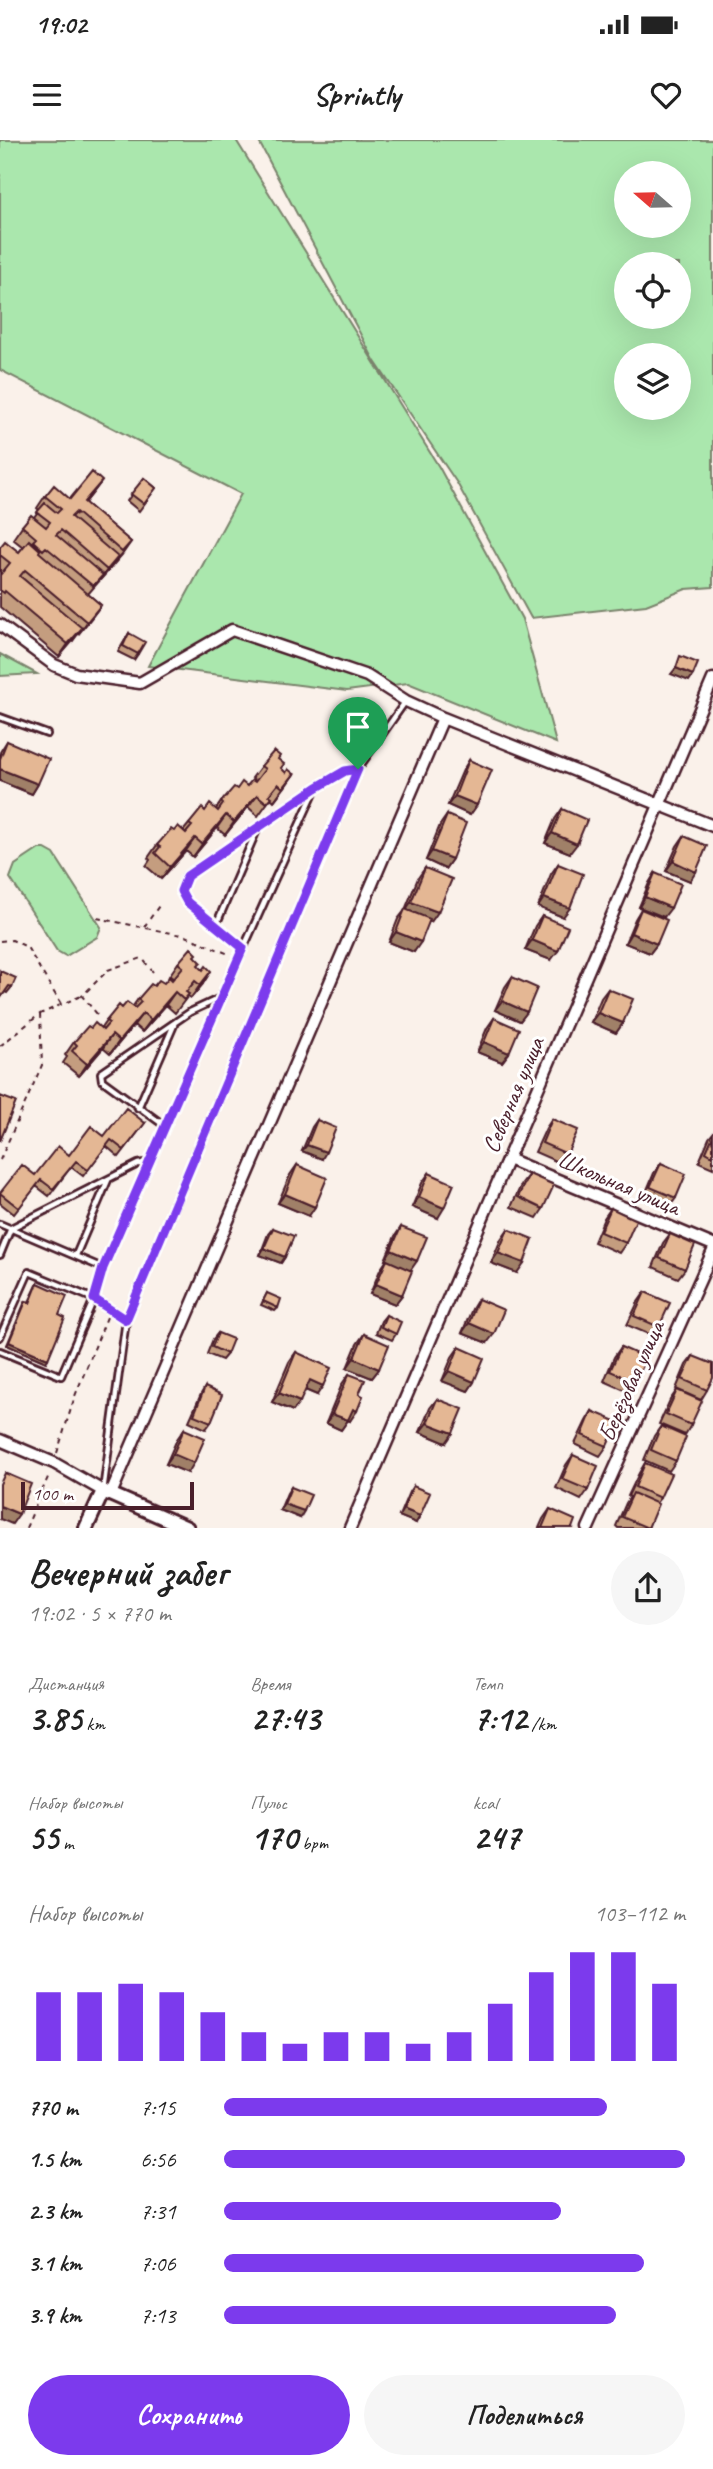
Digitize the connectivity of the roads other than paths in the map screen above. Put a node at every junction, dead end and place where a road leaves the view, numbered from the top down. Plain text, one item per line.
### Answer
1 (0, 625) edge
2 (713, 678) edge
3 (406, 701) junction
4 (0, 718) edge
5 (443, 718) junction
6 (47, 734) dead end
7 (358, 769) junction
8 (316, 788) junction
9 (659, 803) junction
10 (713, 826) edge
11 (257, 828) junction
12 (216, 925) junction
13 (243, 948) junction
14 (221, 998) junction
15 (175, 1023) junction
16 (138, 1108) junction
17 (166, 1126) junction
18 (508, 1159) junction
19 (150, 1162) junction
20 (108, 1180) junction
21 (0, 1224) edge
22 (11, 1228) junction
23 (713, 1245) edge
24 (713, 1251) edge
25 (0, 1255) edge
26 (76, 1255) junction
27 (103, 1268) junction
28 (94, 1299) junction
29 (126, 1320) junction
30 (0, 1337) edge
31 (0, 1351) edge
32 (0, 1440) edge
33 (107, 1492) junction
34 (86, 1528) edge
35 (187, 1528) edge
36 (351, 1528) edge
37 (588, 1528) edge

1 - 3 street
2 - 9 street, Северная улица
3 - 5 street
3 - 7 lane
4 - 6 lane
5 - 9 street
5 - 33 street
7 - 8 lane
7 - 29 lane
8 - 11 lane
8 - 13 lane
9 - 10 street
9 - 18 street, Северная улица
11 - 12 lane
11 - 12 lane
12 - 13 lane
13 - 14 lane
14 - 15 lane
14 - 17 lane
15 - 16 lane
15 - 16 lane
16 - 17 lane
17 - 19 lane
18 - 23 street, Школьная улица
18 - 36 street, Северная улица
19 - 20 lane
19 - 27 lane
20 - 22 lane
20 - 26 lane
21 - 22 lane
22 - 25 lane
22 - 26 lane
24 - 37 street, Берёзовая улица
26 - 27 lane
27 - 28 lane
28 - 29 lane
28 - 30 lane
28 - 31 lane
29 - 33 lane
32 - 33 street
33 - 34 street
33 - 35 street

